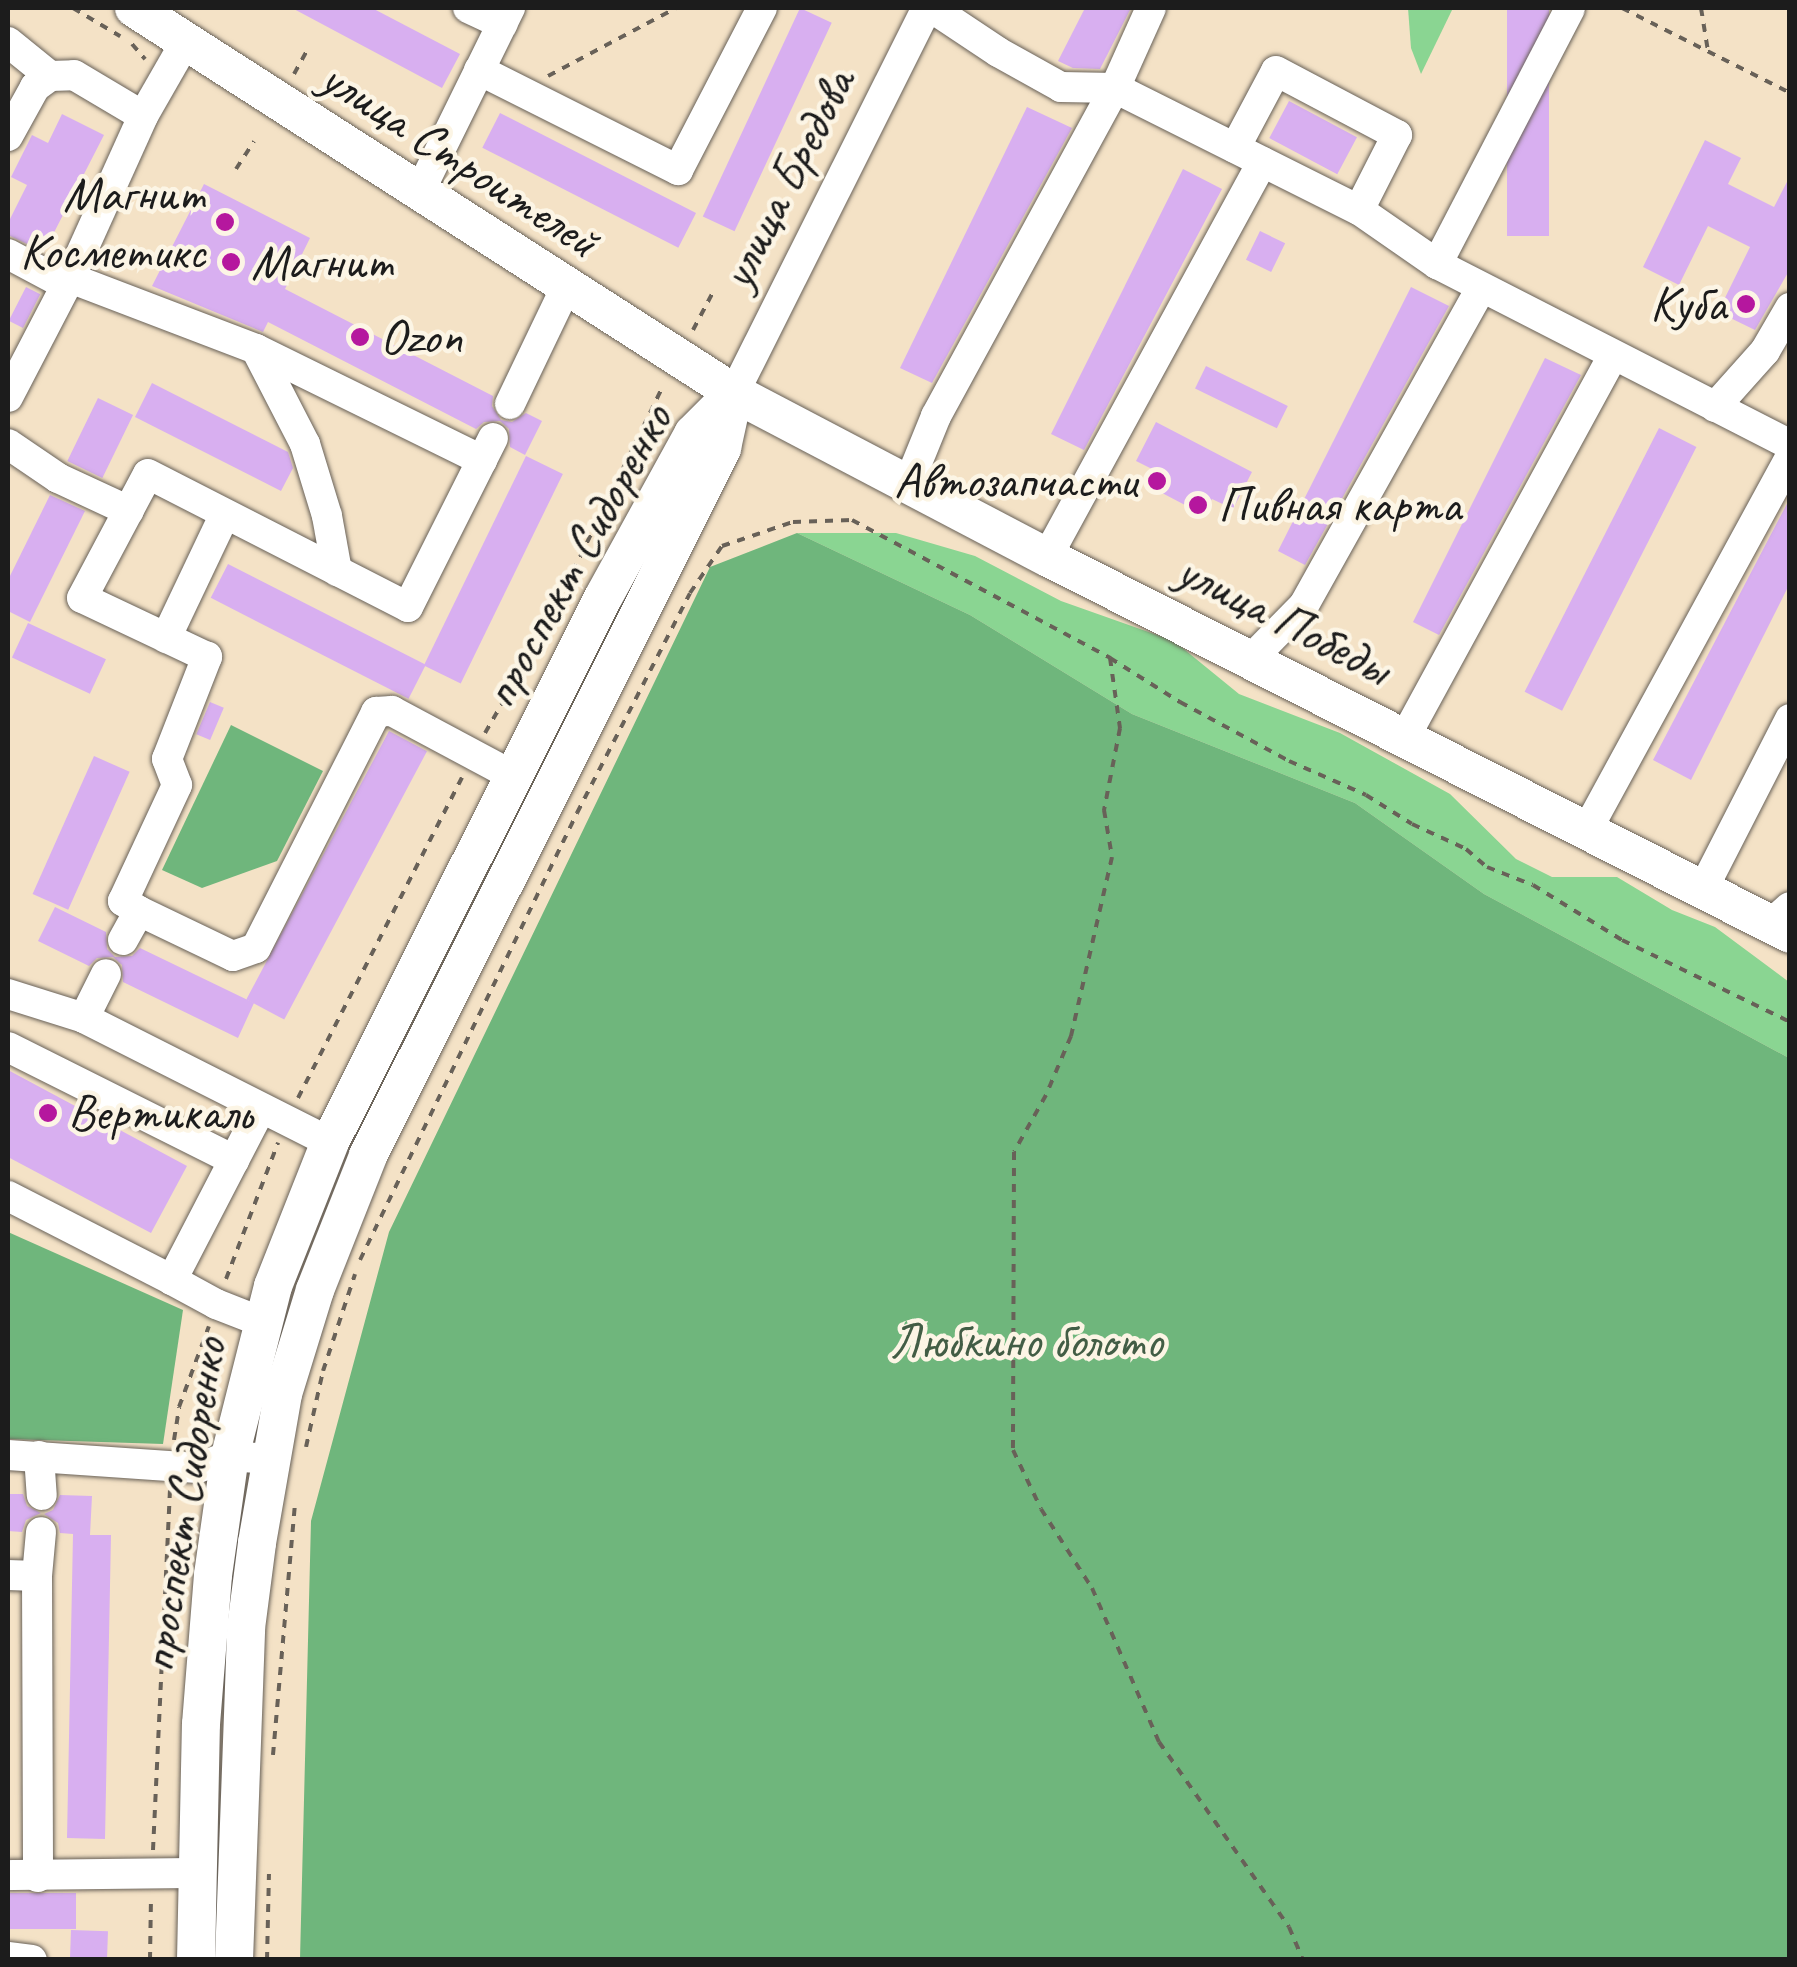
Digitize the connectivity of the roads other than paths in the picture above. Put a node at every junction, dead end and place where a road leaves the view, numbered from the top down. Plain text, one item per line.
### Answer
1 (134, 8) edge
2 (468, 8) edge
3 (929, 8) edge
4 (1151, 8) edge
5 (1570, 8) edge
6 (750, 11) edge
7 (506, 16) edge
8 (186, 41) junction
9 (8, 42) edge
10 (479, 70) junction
11 (50, 76) junction
12 (1115, 88) junction
13 (143, 116) junction
14 (8, 136) edge
15 (1235, 148) junction
16 (1262, 162) junction
17 (420, 191) junction
18 (1359, 210) junction
19 (8, 254) edge
20 (1436, 264) junction
21 (68, 282) junction
22 (566, 287) junction
23 (1481, 288) junction
24 (1790, 308) edge
25 (256, 349) junction
26 (1613, 355) junction
27 (734, 393) junction
28 (8, 397) edge
29 (510, 404) dead end
30 (1714, 407) junction
31 (8, 444) edge
32 (1790, 445) edge
33 (1790, 458) edge
34 (908, 485) junction
35 (129, 511) junction
36 (226, 514) junction
37 (1047, 557) junction
38 (337, 571) junction
39 (166, 638) junction
40 (1252, 658) junction
41 (1790, 719) edge
42 (1405, 737) junction
43 (513, 776) junction
44 (1588, 830) junction
45 (1704, 889) junction
46 (139, 911) junction
47 (1783, 921) edge
48 (123, 940) dead end
49 (106, 974) dead end
50 (8, 994) edge
51 (84, 1018) junction
52 (8, 1046) edge
53 (260, 1108) junction
54 (330, 1142) junction
55 (234, 1160) junction
56 (8, 1196) edge
57 (172, 1280) junction
58 (262, 1322) junction
59 (8, 1455) edge
60 (40, 1456) junction
61 (230, 1456) junction
62 (286, 1461) junction
63 (42, 1495) dead end
64 (41, 1532) dead end
65 (22, 1575) edge
66 (198, 1873) junction
67 (23, 1876) edge
68 (8, 1957) edge
69 (32, 1960) edge
70 (196, 1960) edge
71 (234, 1960) edge

1 - 8 main road, улица Строителей
2 - 7 street
3 - 12 street
3 - 27 street, улица Бредова
4 - 12 street
5 - 20 street
6 - 10 street
7 - 10 street
8 - 13 street
8 - 17 main road, улица Строителей
9 - 11 street
10 - 17 street
11 - 13 street
11 - 14 street
12 - 15 street
12 - 34 street
13 - 21 street
15 - 16 street
15 - 18 street
16 - 18 street
16 - 37 street
17 - 22 main road, улица Строителей
18 - 20 street
19 - 21 street
20 - 23 street
21 - 25 street
21 - 28 street
22 - 27 main road, улица Строителей
22 - 29 street
23 - 26 street
23 - 40 street
24 - 30 street
25 - 38 street
25 - 38 street
26 - 30 street
26 - 42 street
27 - 34 main road, улица Победы
27 - 43 main road, проспект Сидоренко
27 - 62 main road, проспект Сидоренко
30 - 32 street
31 - 35 street
33 - 44 street
34 - 37 main road, улица Победы
35 - 36 street
35 - 39 street
36 - 38 street
36 - 39 street
37 - 40 main road, улица Победы
39 - 46 street
40 - 42 main road, улица Победы
41 - 45 street
42 - 44 main road, улица Победы
43 - 46 street
43 - 54 main road, проспект Сидоренко
44 - 45 main road, улица Победы
45 - 47 main road, улица Победы
46 - 48 street
49 - 51 street
50 - 51 street
51 - 53 street
52 - 55 street
53 - 54 street
53 - 55 street
54 - 58 main road, проспект Сидоренко
55 - 57 street
56 - 57 street
57 - 58 street
58 - 61 main road, проспект Сидоренко
59 - 60 street
60 - 61 street
60 - 63 street
61 - 62 street
61 - 66 main road, проспект Сидоренко
62 - 71 main road, проспект Сидоренко
64 - 65 street
65 - 67 street
66 - 67 street
66 - 70 main road, проспект Сидоренко
68 - 69 street

